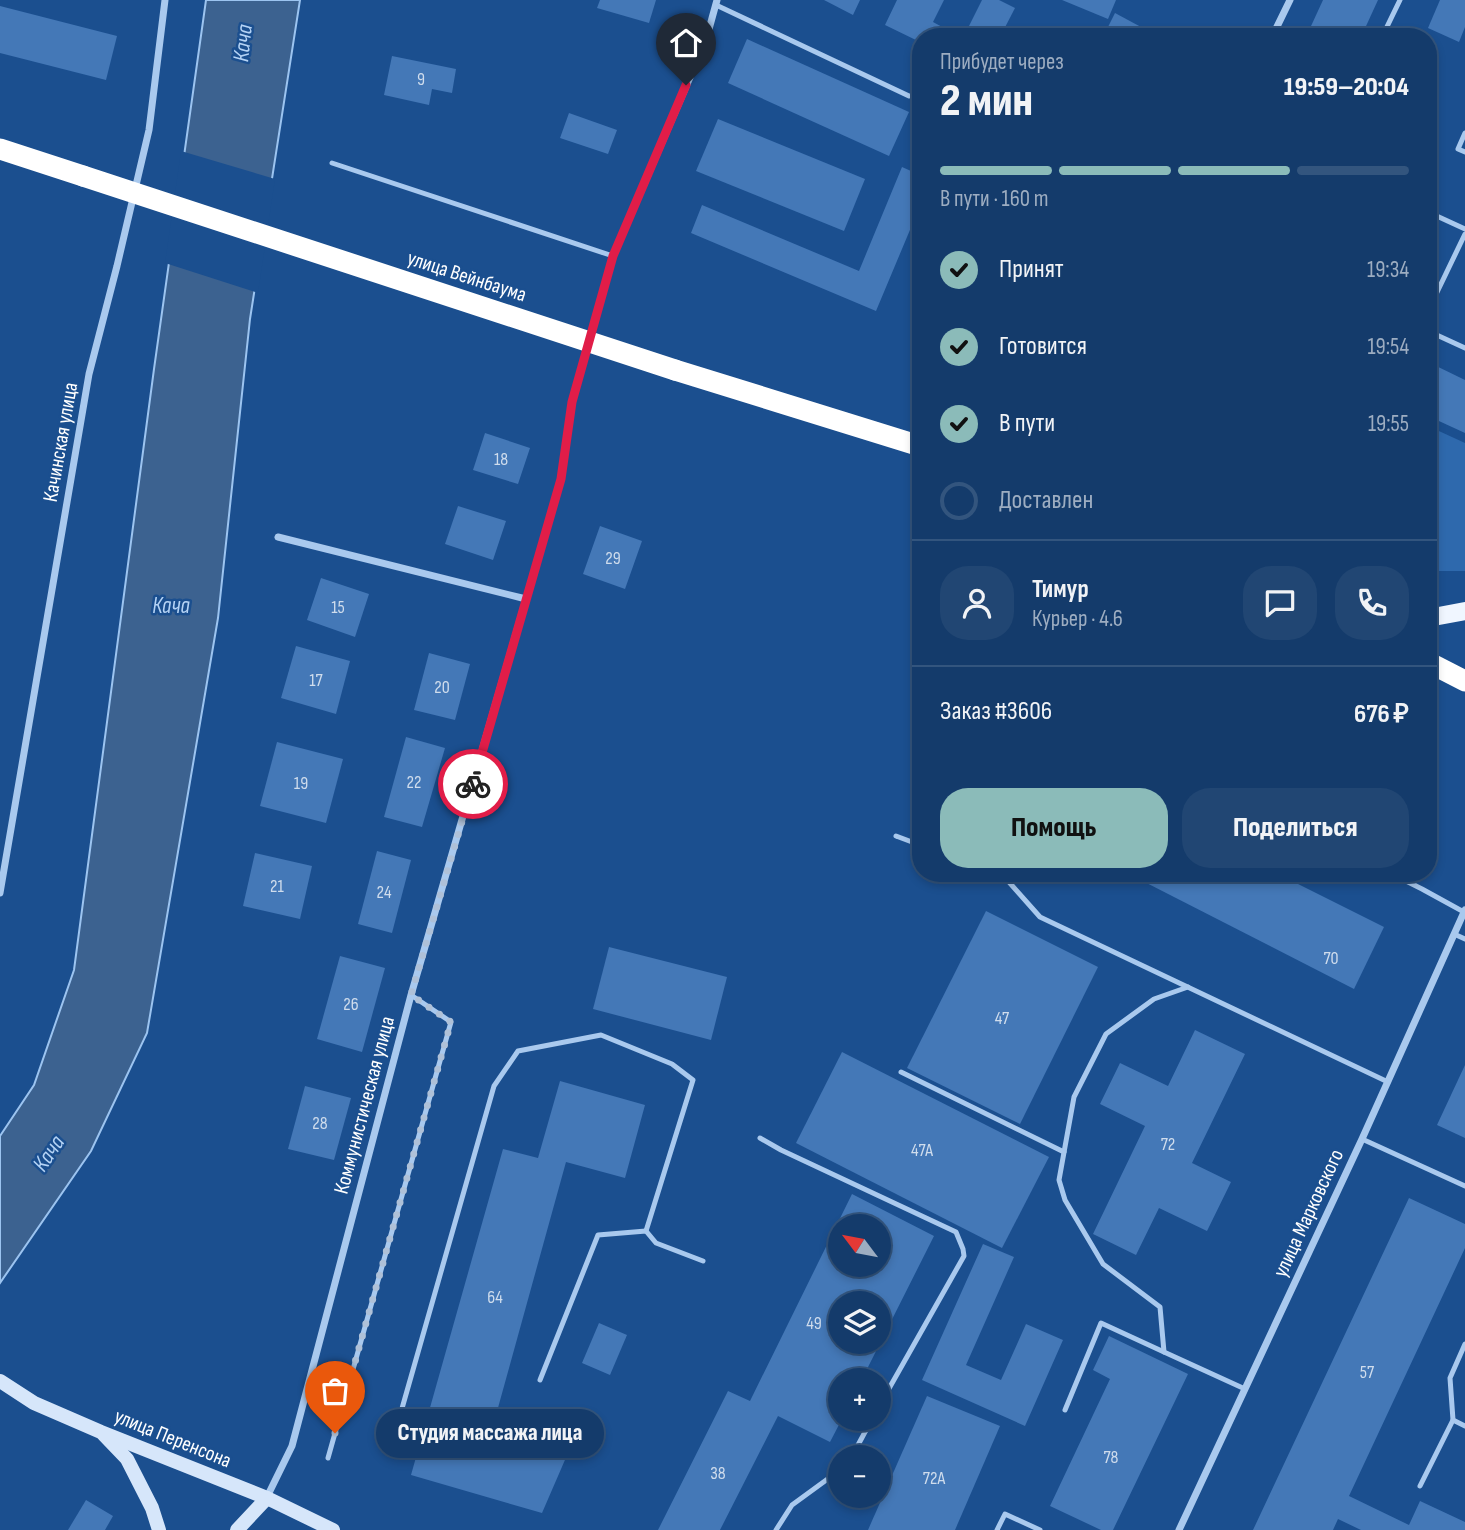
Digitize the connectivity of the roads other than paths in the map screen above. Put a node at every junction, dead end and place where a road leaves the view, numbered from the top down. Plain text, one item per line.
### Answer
1 (164, 0) edge
2 (1290, 0) edge
3 (1400, 0) edge
4 (716, 3) edge
5 (1276, 28) edge
6 (1386, 28) edge
7 (909, 96) dead end
8 (1465, 133) edge
9 (0, 149) edge
10 (1465, 152) edge
11 (332, 163) dead end
12 (1437, 217) edge
13 (1465, 231) edge
14 (613, 256) junction
15 (1437, 292) edge
16 (1437, 335) edge
17 (1465, 348) edge
18 (912, 444) edge
19 (278, 537) dead end
20 (526, 600) junction
21 (1465, 611) edge
22 (1437, 616) edge
23 (1437, 667) edge
24 (1465, 681) edge
25 (896, 836) dead end
26 (912, 842) edge
27 (1009, 882) edge
28 (1409, 882) edge
29 (0, 893) edge
30 (1464, 911) edge
31 (1454, 933) junction
32 (1465, 939) edge
33 (1188, 987) junction
34 (411, 995) junction
35 (901, 1072) dead end
36 (1388, 1082) junction
37 (760, 1138) dead end
38 (1362, 1139) junction
39 (1064, 1152) junction
40 (1465, 1186) edge
41 (646, 1231) junction
42 (703, 1261) dead end
43 (1465, 1344) edge
44 (1164, 1352) junction
45 (540, 1380) dead end
46 (0, 1381) edge
47 (891, 1385) edge
48 (1245, 1390) junction
49 (1065, 1410) dead end
50 (1453, 1420) junction
51 (1465, 1426) edge
52 (101, 1432) junction
53 (389, 1454) dead end
54 (328, 1458) dead end
55 (828, 1479) edge
56 (1420, 1486) dead end
57 (267, 1498) junction
58 (159, 1530) edge
59 (237, 1530) edge
60 (332, 1530) edge
61 (776, 1530) edge
62 (997, 1530) edge
63 (1040, 1530) edge
64 (1179, 1530) edge

1 - 29 street, Качинская улица
2 - 5 street
3 - 6 lane
4 - 7 lane
4 - 14 street, Коммунистическая улица
8 - 10 lane
9 - 18 highway, улица Вейнбаума, bridge
11 - 14 lane
12 - 13 lane
13 - 15 lane
14 - 20 street, Коммунистическая улица
16 - 17 lane
19 - 20 street
20 - 34 street, Коммунистическая улица
21 - 22 main road
23 - 24 highway
25 - 26 lane
27 - 33 lane
28 - 30 lane
30 - 31 street, улица Марковского
31 - 32 lane
31 - 36 street, улица Марковского
33 - 36 lane
33 - 39 lane
34 - 54 lane
34 - 57 street, Коммунистическая улица
35 - 39 lane
36 - 38 street, улица Марковского
37 - 47 lane
38 - 40 lane
38 - 48 street, улица Марковского
39 - 44 lane
41 - 42 lane
41 - 45 lane
41 - 53 lane
43 - 50 lane
44 - 48 lane
44 - 49 lane
46 - 52 street, улица Перенсона
48 - 64 street, улица Марковского
50 - 51 lane
50 - 56 lane
52 - 57 street, улица Перенсона
52 - 58 street
55 - 61 lane
57 - 59 street
57 - 60 street, улица Перенсона
62 - 63 lane

